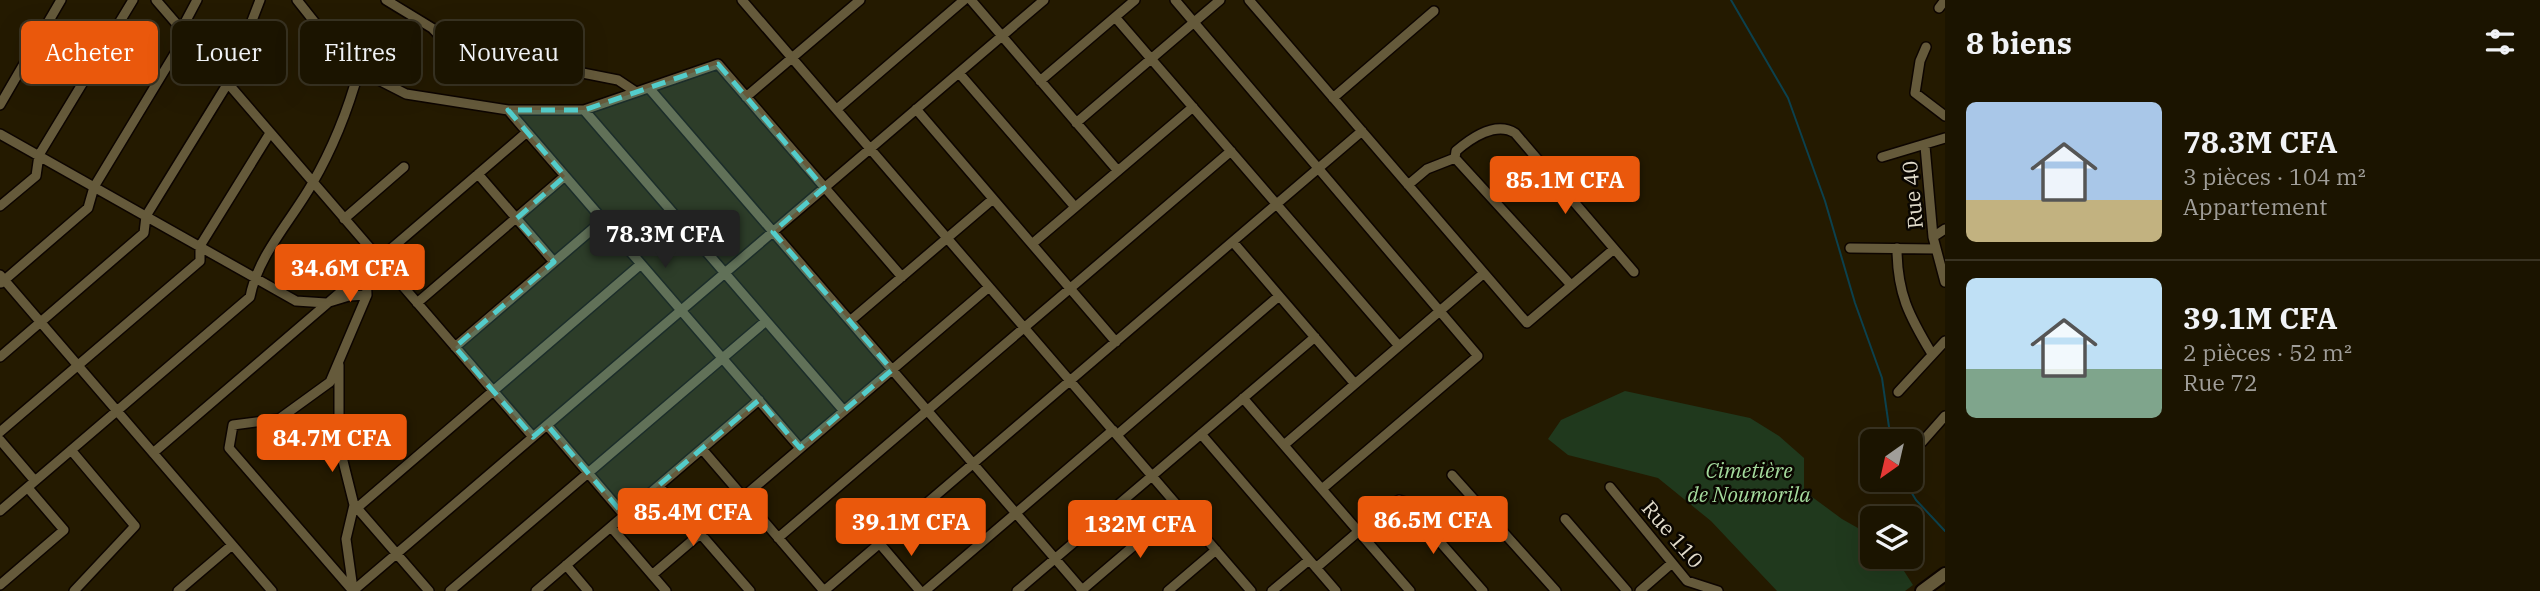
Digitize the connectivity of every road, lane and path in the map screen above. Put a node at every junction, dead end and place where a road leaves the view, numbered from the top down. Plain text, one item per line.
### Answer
1 (61, 0) edge
2 (133, 0) edge
3 (156, 0) edge
4 (197, 0) edge
5 (260, 0) edge
6 (297, 0) edge
7 (386, 0) edge
8 (742, 0) edge
9 (860, 0) edge
10 (964, 0) edge
11 (971, 0) edge
12 (1044, 0) edge
13 (1135, 0) edge
14 (1175, 0) edge
15 (1220, 0) edge
16 (1249, 0) edge
17 (1434, 11) dead end
18 (1115, 17) junction
19 (174, 21) edge
20 (188, 21) edge
21 (252, 21) edge
22 (314, 21) edge
23 (1194, 22) junction
24 (1002, 36) junction
25 (1926, 47) dead end
26 (172, 53) edge
27 (792, 58) junction
28 (1152, 59) junction
29 (959, 72) junction
30 (1040, 81) junction
31 (227, 84) edge
32 (229, 84) edge
33 (355, 84) edge
34 (388, 84) edge
35 (649, 88) junction
36 (636, 92) junction
37 (746, 97) junction
38 (1333, 98) junction
39 (0, 104) edge
40 (1193, 107) junction
41 (836, 109) junction
42 (916, 109) junction
43 (508, 110) junction
44 (584, 110) junction
45 (1945, 116) edge
46 (1076, 123) junction
47 (1362, 131) junction
48 (527, 132) junction
49 (270, 133) junction
50 (0, 134) edge
51 (1945, 138) edge
52 (1925, 146) junction
53 (870, 149) junction
54 (1231, 151) junction
55 (39, 155) junction
56 (1882, 157) dead end
57 (1455, 158) junction
58 (404, 167) dead end
59 (1319, 168) junction
60 (1118, 171) junction
61 (478, 174) junction
62 (565, 176) junction
63 (313, 183) junction
64 (1408, 185) junction
65 (94, 187) junction
66 (824, 188) junction
67 (993, 199) junction
68 (1277, 204) junction
69 (0, 206) edge
70 (1075, 207) junction
71 (146, 216) junction
72 (344, 219) junction
73 (516, 219) junction
74 (603, 220) junction
75 (1945, 229) edge
76 (773, 232) junction
77 (1933, 237) junction
78 (947, 238) junction
79 (1233, 242) junction
80 (1032, 244) junction
81 (200, 246) junction
82 (1850, 248) dead end
83 (1897, 248) junction
84 (1614, 249) junction
85 (1936, 249) junction
86 (379, 259) junction
87 (554, 262) junction
88 (641, 264) junction
89 (366, 271) junction
90 (1634, 272) dead end
91 (725, 273) junction
92 (1484, 273) junction
93 (254, 276) junction
94 (902, 277) junction
95 (1, 280) edge
96 (1945, 282) edge
97 (1571, 285) junction
98 (989, 287) junction
99 (1070, 288) junction
100 (367, 295) junction
101 (1279, 296) junction
102 (326, 303) junction
103 (417, 303) junction
104 (681, 310) junction
105 (1441, 310) junction
106 (766, 321) junction
107 (850, 321) junction
108 (40, 322) junction
109 (1024, 327) junction
110 (1315, 337) junction
111 (1945, 341) edge
112 (1116, 342) junction
113 (1399, 346) junction
114 (455, 347) junction
115 (1932, 354) junction
116 (339, 356) junction
117 (0, 357) edge
118 (722, 358) junction
119 (78, 366) junction
120 (892, 370) junction
121 (1070, 381) junction
122 (1355, 384) junction
123 (493, 391) junction
124 (1898, 392) dead end
125 (1243, 398) junction
126 (759, 400) junction
127 (927, 410) junction
128 (117, 411) junction
129 (844, 411) junction
130 (1945, 416) edge
131 (547, 425) junction
132 (0, 432) edge
133 (1115, 433) junction
134 (1201, 434) junction
135 (533, 438) junction
136 (0, 440) edge
137 (1923, 441) edge
138 (1284, 445) junction
139 (702, 449) junction
140 (800, 449) junction
141 (71, 450) junction
142 (153, 453) junction
143 (973, 464) junction
144 (588, 473) junction
145 (1452, 475) dead end
146 (1152, 476) junction
147 (31, 484) junction
148 (659, 486) junction
149 (1610, 487) dead end
150 (1321, 489) junction
151 (743, 497) junction
152 (1179, 507) junction
153 (0, 511) edge
154 (1016, 513) junction
155 (624, 515) junction
156 (1565, 519) dead end
157 (611, 527) junction
158 (1359, 532) junction
159 (700, 534) junction
160 (778, 538) junction
161 (880, 544) junction
162 (232, 545) junction
163 (1216, 550) junction
164 (397, 554) junction
165 (1055, 559) junction
166 (1308, 560) junction
167 (1672, 564) junction
168 (566, 565) junction
169 (1316, 568) junction
170 (1945, 574) edge
171 (652, 575) junction
172 (0, 585) edge
173 (269, 590) edge
174 (74, 591) edge
175 (178, 591) edge
176 (353, 591) edge
177 (429, 591) edge
178 (450, 591) edge
179 (536, 591) edge
180 (588, 591) edge
181 (666, 591) edge
182 (750, 591) edge
183 (824, 591) edge
184 (922, 591) edge
185 (1017, 591) edge
186 (1082, 591) edge
187 (1168, 591) edge
188 (1251, 591) edge
189 (1272, 591) edge
190 (1336, 591) edge
191 (1410, 591) edge
192 (1483, 591) edge
193 (1556, 591) edge
194 (1627, 591) edge
195 (1640, 591) edge
196 (1718, 591) edge
197 (1922, 591) edge

1 - 39 street
2 - 55 street
3 - 19 street
4 - 20 street
5 - 21 street
6 - 22 street
7 - 36 street
8 - 27 street
9 - 27 street
10 - 41 street
11 - 24 street
12 - 24 street
13 - 18 street
14 - 23 street
15 - 23 street
16 - 38 street
17 - 38 street
18 - 28 street
18 - 30 street
23 - 28 street
23 - 59 street
24 - 29 street
24 - 30 street
25 - 45 street
26 - 65 street
27 - 37 street
27 - 41 street
28 - 40 street
28 - 46 street
29 - 42 street
29 - 70 street
30 - 46 street
31 - 71 street
32 - 49 street
33 - 63 street
34 - 43 street
35 - 36 street
35 - 37 street
35 - 76 street
36 - 44 street
37 - 66 street
38 - 47 street
40 - 54 street
40 - 60 street
41 - 53 street
42 - 53 street
42 - 67 street
43 - 44 street
43 - 48 street
44 - 91 street
46 - 60 street
47 - 59 street
47 - 64 street
48 - 61 street
48 - 62 street
49 - 63 street
49 - 81 street
50 - 55 street
51 - 52 street
52 - 56 street
52 - 77 street, Rue 40
53 - 66 street
53 - 78 street
54 - 68 street
54 - 99 street
55 - 65 street
55 - 69 street
57 - 64 street
57 - 84 street
57 - 97 street
58 - 72 street
59 - 68 street
59 - 105 street
60 - 70 street
61 - 73 street
61 - 86 street
62 - 73 street
62 - 74 street
63 - 72 street
63 - 93 street
64 - 92 street
65 - 71 street
65 - 95 street
66 - 76 street
66 - 94 street
67 - 78 street
67 - 80 street
68 - 79 street
68 - 113 street
70 - 80 street
71 - 81 street
71 - 108 street
72 - 86 street
73 - 87 street
73 - 103 street
74 - 87 street
74 - 88 street
75 - 77 street
76 - 91 street
76 - 107 street
77 - 85 street, Rue 40
78 - 94 street
78 - 98 street
79 - 101 street
79 - 112 street
80 - 99 street
81 - 93 street
81 - 119 street
82 - 83 street
83 - 85 street
83 - 115 street
84 - 90 street
84 - 97 street
85 - 96 street, Rue 40
86 - 89 street
86 - 103 street
87 - 114 street
88 - 104 street
88 - 123 street
89 - 100 street
89 - 102 street
91 - 104 street
91 - 106 street
92 - 97 street
92 - 105 street
93 - 102 street
93 - 128 street
94 - 107 street
95 - 108 street
98 - 109 street
98 - 120 street
99 - 109 street
99 - 112 street
100 - 102 street
100 - 116 street
101 - 110 street
101 - 133 street
102 - 142 street
103 - 114 street
104 - 118 street
104 - 131 street
105 - 113 street
105 - 150 street
106 - 118 street
106 - 129 street
107 - 120 street
108 - 117 street
108 - 119 street
109 - 121 street
109 - 127 street
110 - 122 street
110 - 125 street
111 - 115 street
112 - 121 street
113 - 122 street
114 - 123 street
115 - 124 street
116 - 176 street
116 - 176 street
118 - 126 street
118 - 144 street
119 - 128 street
119 - 132 street
120 - 127 street
120 - 129 street
121 - 133 street
121 - 143 street
122 - 138 street
123 - 135 street
123 - 164 street
125 - 134 street
125 - 138 street
126 - 139 street
126 - 140 street
127 - 143 street
127 - 160 street
128 - 141 street
128 - 142 street
129 - 140 street
130 - 137 street
131 - 135 street
131 - 144 street
133 - 146 street
133 - 154 street
134 - 146 street
134 - 166 street
135 - 164 street
136 - 147 street
138 - 150 street
139 - 148 street
139 - 151 street
140 - 151 street
141 - 147 street
141 - 174 street
142 - 162 street
143 - 154 street
143 - 161 street
144 - 155 street
144 - 178 street
145 - 193 street
146 - 152 street
146 - 165 street
147 - 153 street
147 - 172 street
148 - 155 street
148 - 159 street
149 - 167 street, Rue 110
150 - 158 street
151 - 159 street
151 - 160 street
152 - 163 street
152 - 186 street
154 - 165 street
154 - 184 street
155 - 157 street
156 - 194 street
157 - 168 street
157 - 171 street
158 - 169 street
158 - 191 street
158 - 192 street
159 - 171 street
159 - 182 street
160 - 183 street
161 - 183 street
161 - 184 street
162 - 173 street
162 - 175 street
163 - 187 street
163 - 188 street
164 - 176 street
164 - 177 street
165 - 185 street
165 - 186 street
166 - 169 street
166 - 189 street
167 - 195 street
167 - 196 street, Rue 110
168 - 179 street
168 - 180 street
169 - 190 street
170 - 197 street
171 - 181 street

